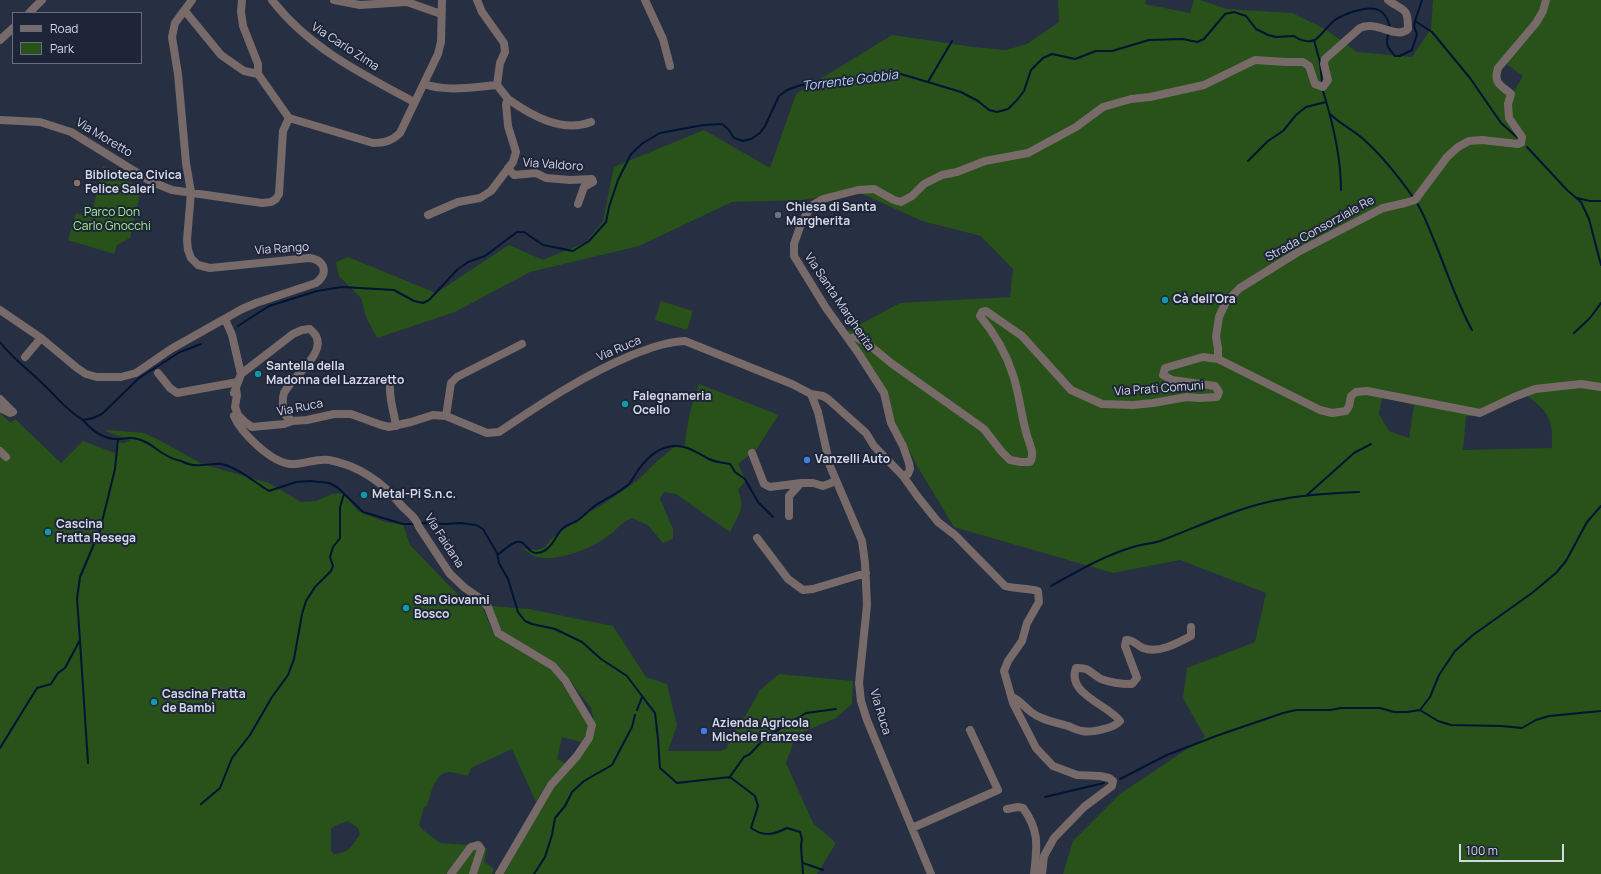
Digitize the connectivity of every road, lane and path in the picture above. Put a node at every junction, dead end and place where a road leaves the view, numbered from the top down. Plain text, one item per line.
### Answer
1 (42, 0) edge
2 (192, 0) edge
3 (242, 0) edge
4 (272, 0) edge
5 (334, 0) edge
6 (442, 0) edge
7 (477, 0) edge
8 (645, 0) edge
9 (1388, 0) edge
10 (1546, 0) edge
11 (185, 11) junction
12 (30, 12) edge
13 (441, 14) junction
14 (12, 29) edge
15 (0, 40) edge
16 (670, 66) dead end
17 (258, 74) junction
18 (424, 84) junction
19 (498, 85) junction
20 (508, 99) junction
21 (414, 102) junction
22 (288, 118) junction
23 (0, 120) edge
24 (591, 122) dead end
25 (508, 168) junction
26 (191, 192) junction
27 (578, 204) dead end
28 (428, 215) dead end
29 (0, 310) edge
30 (225, 320) junction
31 (41, 338) junction
32 (850, 341) junction
33 (522, 344) dead end
34 (25, 357) dead end
35 (1218, 359) junction
36 (158, 373) dead end
37 (241, 374) junction
38 (390, 384) dead end
39 (237, 386) junction
40 (1601, 387) edge
41 (811, 394) junction
42 (0, 399) edge
43 (0, 408) edge
44 (446, 416) junction
45 (292, 421) junction
46 (396, 426) junction
47 (752, 453) dead end
48 (903, 476) junction
49 (836, 481) junction
50 (801, 483) junction
51 (789, 516) dead end
52 (757, 538) dead end
53 (866, 573) junction
54 (1191, 627) dead end
55 (1012, 697) junction
56 (970, 730) dead end
57 (1007, 809) dead end
58 (912, 828) junction
59 (451, 874) edge
60 (473, 874) edge
61 (499, 874) edge
62 (930, 874) edge
63 (1034, 874) edge
64 (1042, 874) edge

1 - 12 street
2 - 11 street, Via Rango
3 - 17 street
4 - 21 street, Via Carlo Zima
5 - 13 street
6 - 13 street
7 - 19 street
8 - 16 street
9 - 32 street, Via Santa Margherita
10 - 35 street, Strada Consorziale Re
11 - 17 street
11 - 26 street, Via Rango
13 - 18 street
14 - 15 street
17 - 22 street
18 - 19 street
18 - 21 street
19 - 20 street
20 - 24 street
20 - 25 street, Via Valdoro
21 - 22 street
22 - 26 street
23 - 26 street, Via Moretto
25 - 27 street, Via Valdoro
25 - 28 street, Via Valdoro
26 - 30 street, Via Rango
29 - 31 street
30 - 31 street
30 - 37 street
31 - 34 street
32 - 35 street, Via Prati Comuni
32 - 48 street, Via Santa Margherita
33 - 44 street
35 - 40 street, Via Prati Comuni
36 - 39 street
37 - 39 street, Via Faidana
37 - 45 street
38 - 46 street
39 - 45 street, Via Ruca
39 - 61 street, Via Faidana
41 - 44 street, Via Ruca
41 - 48 street, Via Ruca
41 - 49 street, Via Ruca
42 - 43 street
44 - 46 street, Via Ruca
45 - 46 street, Via Ruca
47 - 50 street
48 - 55 street
49 - 50 street
49 - 53 street, Via Ruca
50 - 51 street
52 - 53 street
53 - 58 street, Via Ruca
54 - 55 street
55 - 64 street
56 - 58 street
57 - 63 street
58 - 62 street, Via Ruca
59 - 60 street

